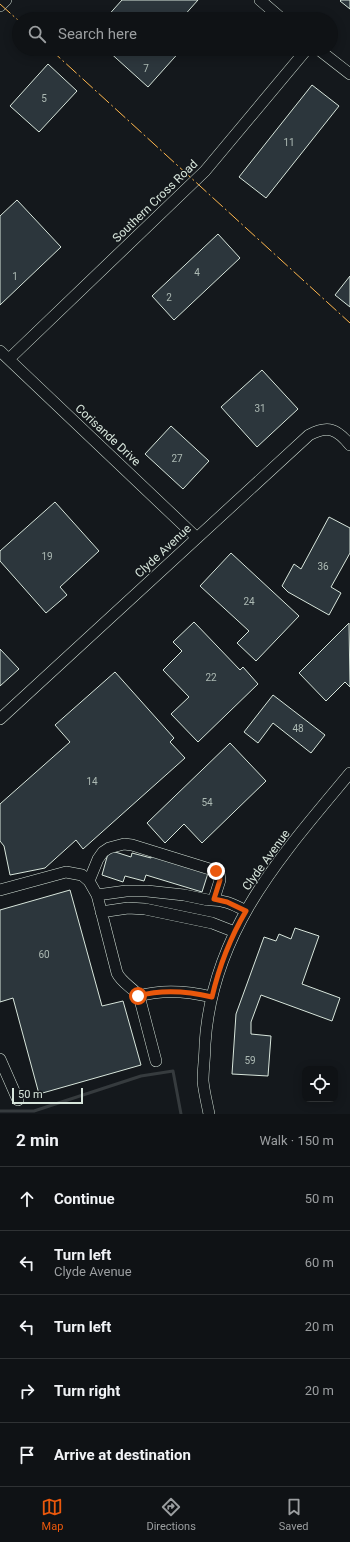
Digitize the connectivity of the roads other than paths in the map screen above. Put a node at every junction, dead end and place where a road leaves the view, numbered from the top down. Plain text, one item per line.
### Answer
1 (6, 0) edge
2 (260, 0) edge
3 (0, 6) edge
4 (274, 12) edge
5 (301, 56) edge
6 (327, 56) edge
7 (350, 74) edge
8 (0, 351) edge
9 (9, 359) junction
10 (350, 445) edge
11 (197, 538) junction
12 (0, 719) edge
13 (350, 773) edge
14 (89, 881) junction
15 (0, 890) edge
16 (97, 895) junction
17 (214, 899) junction
18 (246, 911) junction
19 (102, 912) junction
20 (234, 932) junction
21 (138, 996) junction
22 (212, 997) junction
23 (0, 1058) edge
24 (156, 1061) dead end
25 (18, 1100) dead end
26 (209, 1114) edge

1 - 3 street
2 - 4 street
5 - 9 street, Southern Cross Road
6 - 7 street
8 - 9 street, Corisande Drive
9 - 11 street, Corisande Drive
10 - 11 street, Clyde Avenue
11 - 12 street, Clyde Avenue
13 - 18 street, Clyde Avenue
14 - 15 street
14 - 16 street
14 - 17 street
16 - 17 street
16 - 19 street
17 - 18 street
18 - 20 street, Clyde Avenue
19 - 20 street
19 - 21 street
20 - 22 street, Clyde Avenue
21 - 22 street
21 - 24 street
22 - 26 street, Clyde Avenue
23 - 25 street

